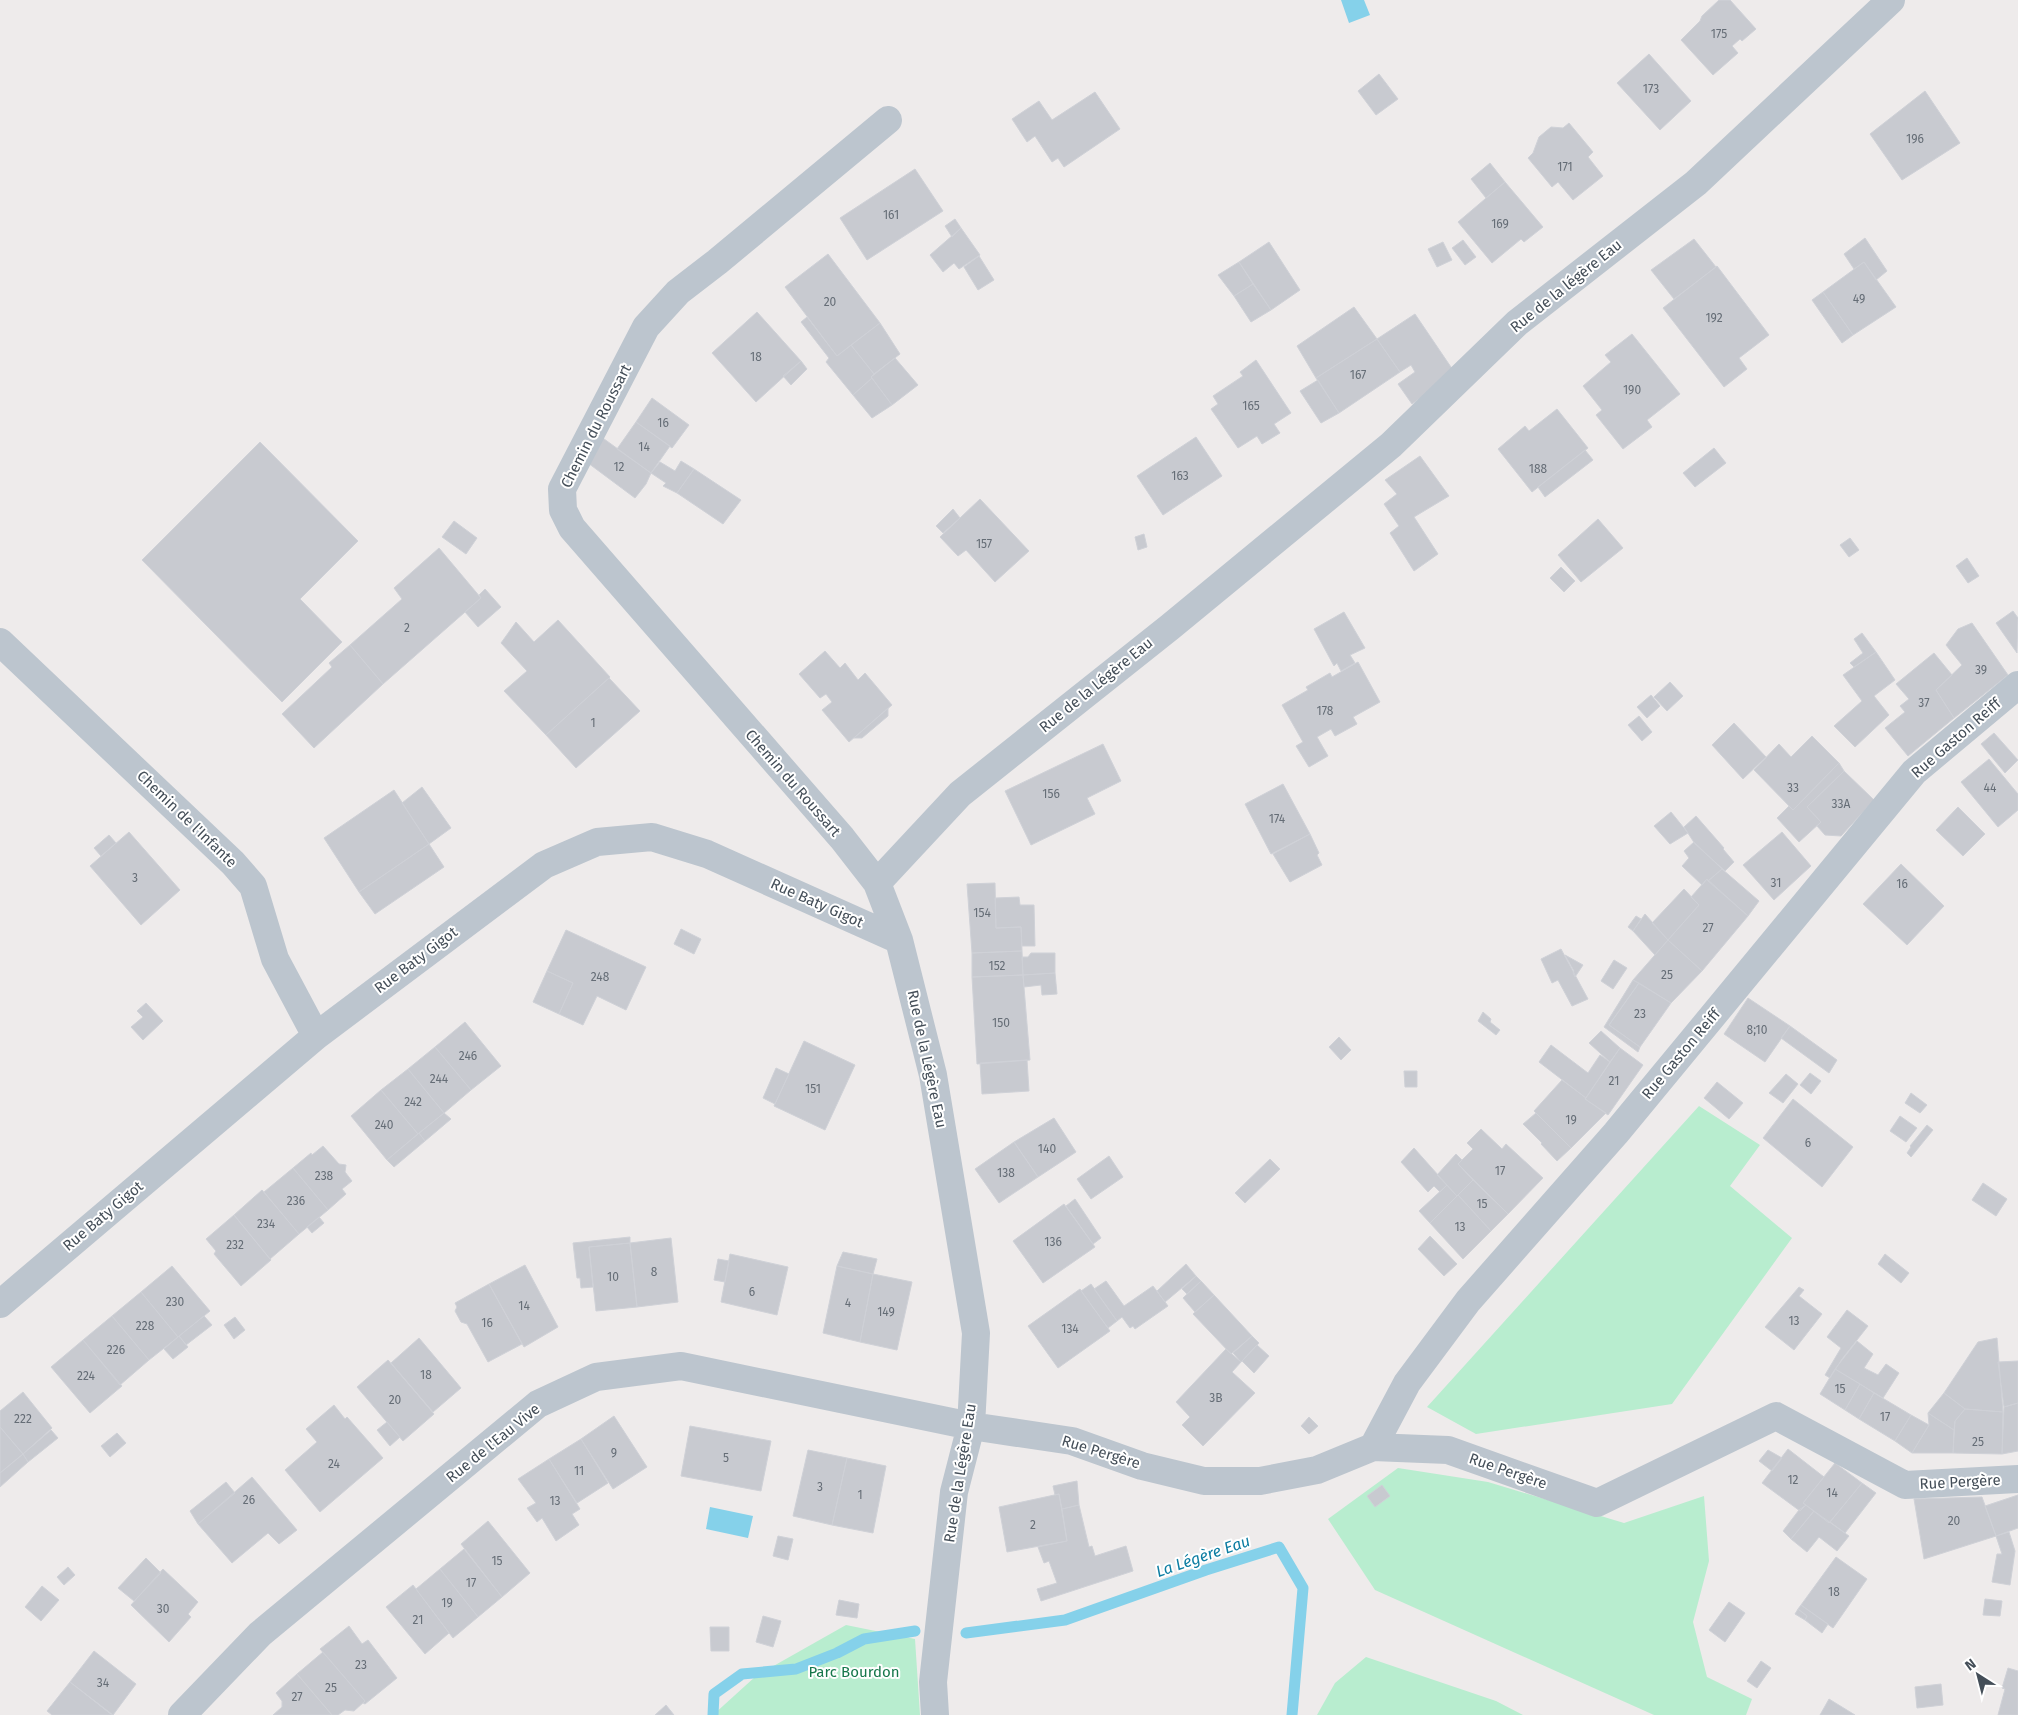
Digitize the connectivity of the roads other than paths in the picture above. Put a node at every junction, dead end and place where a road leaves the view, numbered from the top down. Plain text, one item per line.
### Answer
1 (1891, 0) edge
2 (888, 120) dead end
3 (1239, 570) joint
4 (0, 642) edge
5 (2018, 685) edge
6 (877, 882) junction
7 (899, 940) junction
8 (316, 1036) junction
9 (0, 1304) edge
10 (970, 1426) junction
11 (1373, 1447) junction
12 (2018, 1479) edge
13 (182, 1715) edge
14 (934, 1715) edge

1 - 3 street, Rue de la légère Eau
2 - 6 street, Chemin du Roussart
3 - 6 street, Rue de la Légère Eau
4 - 8 street, Chemin de l'Infante
5 - 11 street, Rue Gaston Reiff
6 - 7 street, Rue de la Légère Eau
7 - 8 street, Rue Baty Gigot
7 - 10 street, Rue de la Légère Eau
8 - 9 street, Rue Baty Gigot
10 - 11 street, Rue Pergère
10 - 13 street, Rue de l'Eau Vive
10 - 14 street, Rue de la Légère Eau
11 - 12 street, Rue Pergère

